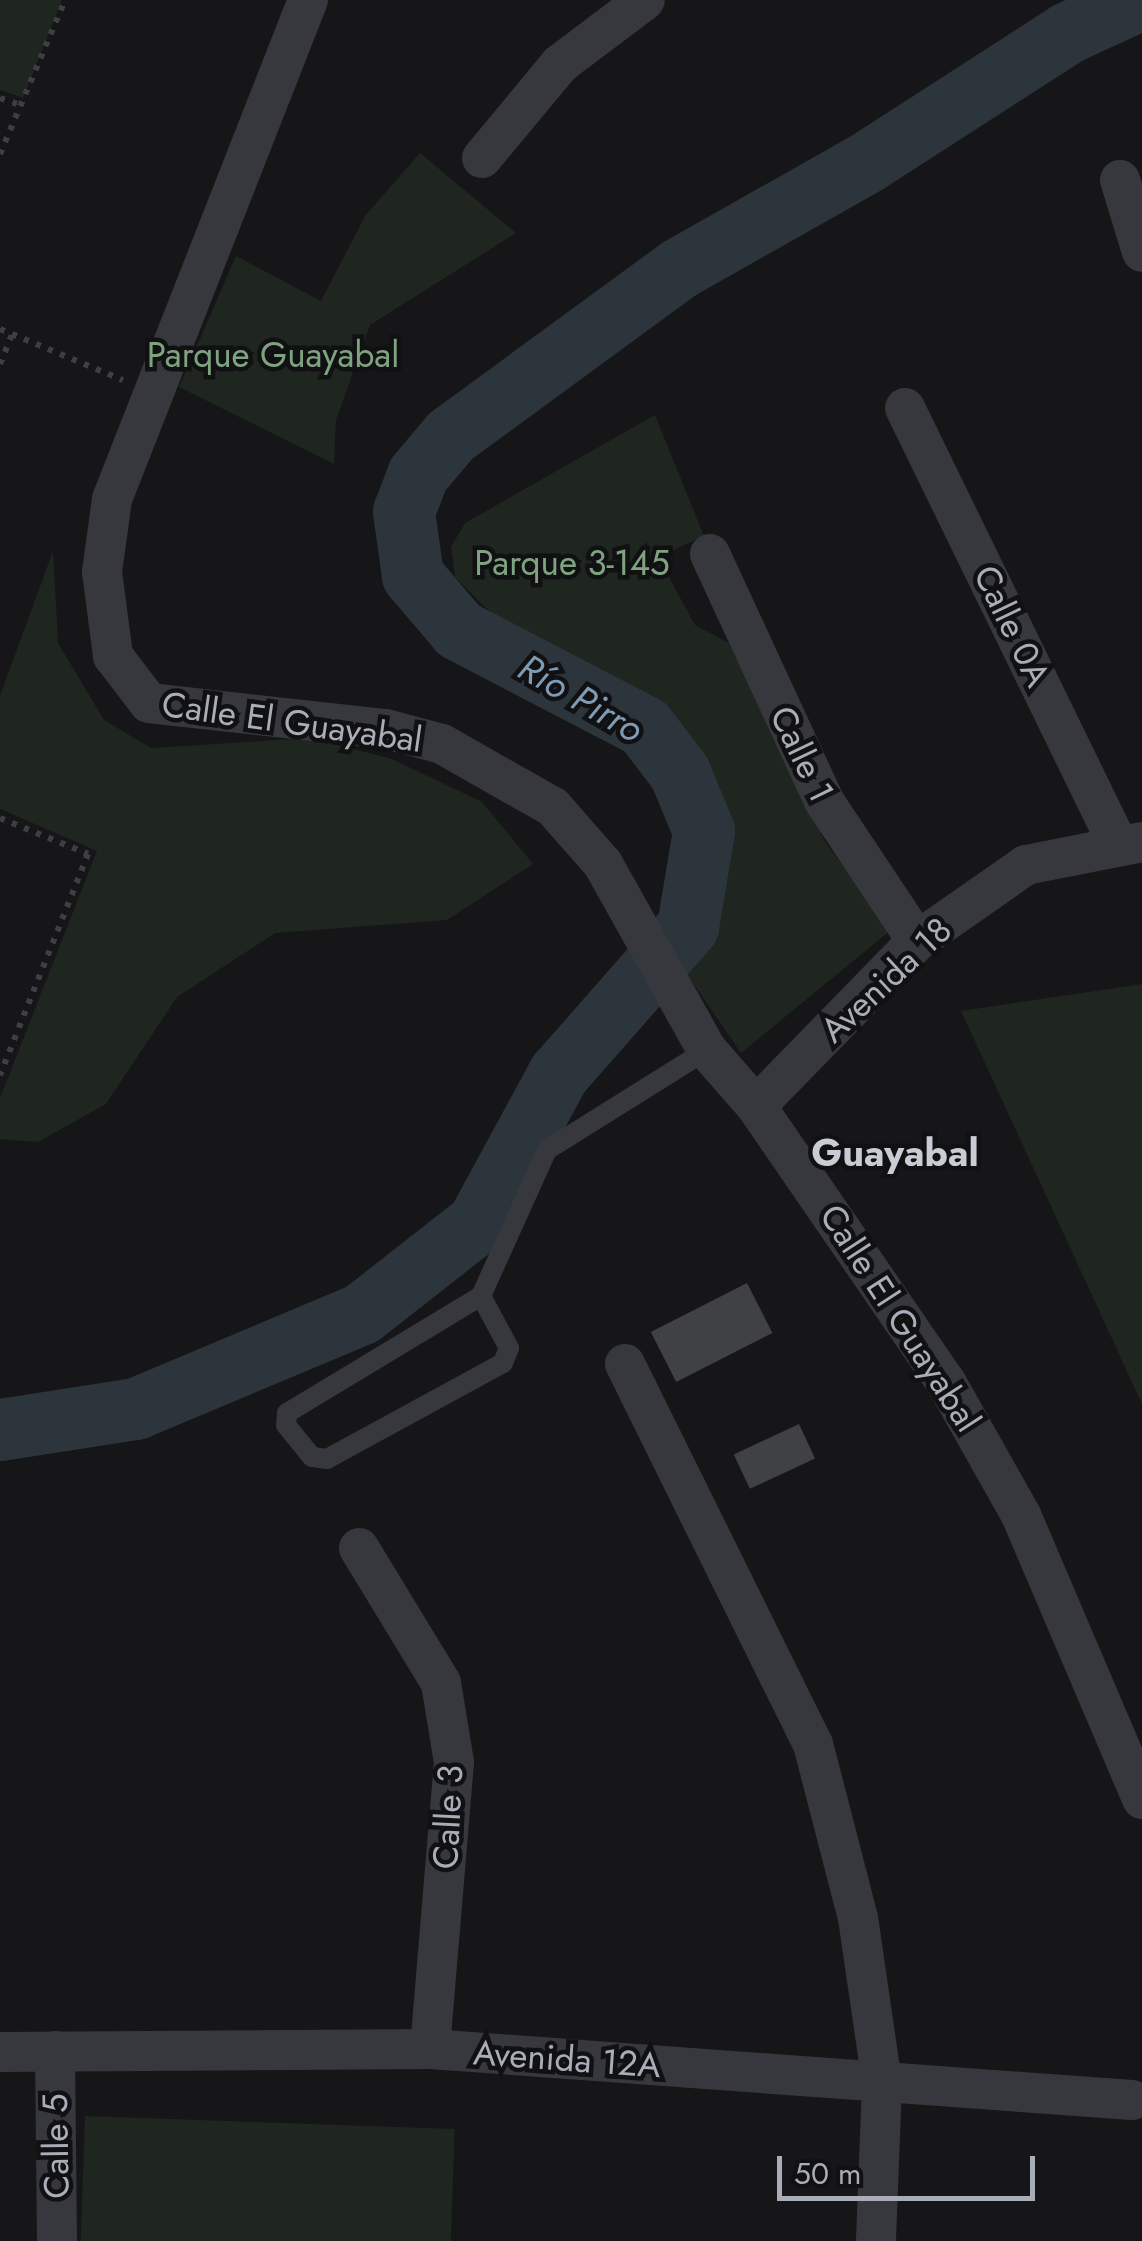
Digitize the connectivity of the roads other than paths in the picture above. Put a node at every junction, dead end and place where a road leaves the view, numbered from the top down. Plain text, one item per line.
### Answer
1 (308, 0) edge
2 (646, 0) edge
3 (482, 158) dead end
4 (1120, 180) dead end
5 (1142, 252) edge
6 (905, 408) dead end
7 (710, 554) dead end
8 (1130, 843) edge
9 (918, 941) junction
10 (707, 1050) junction
11 (756, 1106) junction
12 (481, 1296) junction
13 (625, 1364) dead end
14 (360, 1548) dead end
15 (1142, 1799) edge
16 (430, 2049) junction
17 (55, 2050) junction
18 (0, 2052) edge
19 (882, 2083) junction
20 (1132, 2100) dead end
21 (56, 2241) edge
22 (876, 2241) edge

1 - 10 street, Calle El Guayabal
2 - 3 street
4 - 5 street
6 - 8 street, Calle 0A
7 - 9 street, Calle 1
8 - 9 street, Avenida 18
9 - 11 street, Avenida 18
10 - 11 street, Calle El Guayabal
10 - 12 lane
11 - 15 street, Calle El Guayabal
12 - 12 lane
13 - 19 street
14 - 16 street, Calle 3
16 - 17 street, Avenida 12A
16 - 19 street, Avenida 12A
17 - 18 street, Avenida 12A
17 - 21 street, Calle 5
19 - 20 street, Avenida 12A
19 - 22 street

